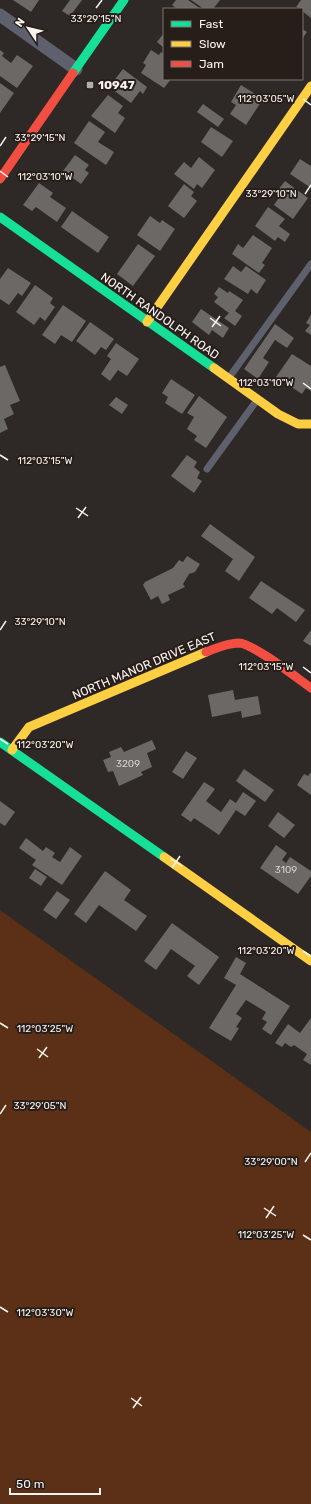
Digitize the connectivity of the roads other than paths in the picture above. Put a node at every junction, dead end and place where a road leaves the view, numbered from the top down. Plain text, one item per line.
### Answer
1 (124, 0) edge
2 (0, 15) edge
3 (76, 69) junction
4 (311, 86) edge
5 (0, 179) edge
6 (0, 218) edge
7 (311, 264) edge
8 (147, 322) junction
9 (228, 379) junction
10 (258, 400) junction
11 (311, 424) edge
12 (207, 469) dead end
13 (311, 688) edge
14 (0, 742) edge
15 (12, 750) junction
16 (311, 961) edge

1 - 3 street
2 - 3 street
3 - 5 street
4 - 8 street
6 - 8 street, NORTH RANDOLPH ROAD
7 - 9 lane
8 - 9 street, NORTH RANDOLPH ROAD
9 - 10 street, NORTH RANDOLPH ROAD
10 - 11 street, NORTH RANDOLPH ROAD
10 - 12 lane
13 - 15 street, NORTH MANOR DRIVE EAST
14 - 15 street
15 - 16 street

